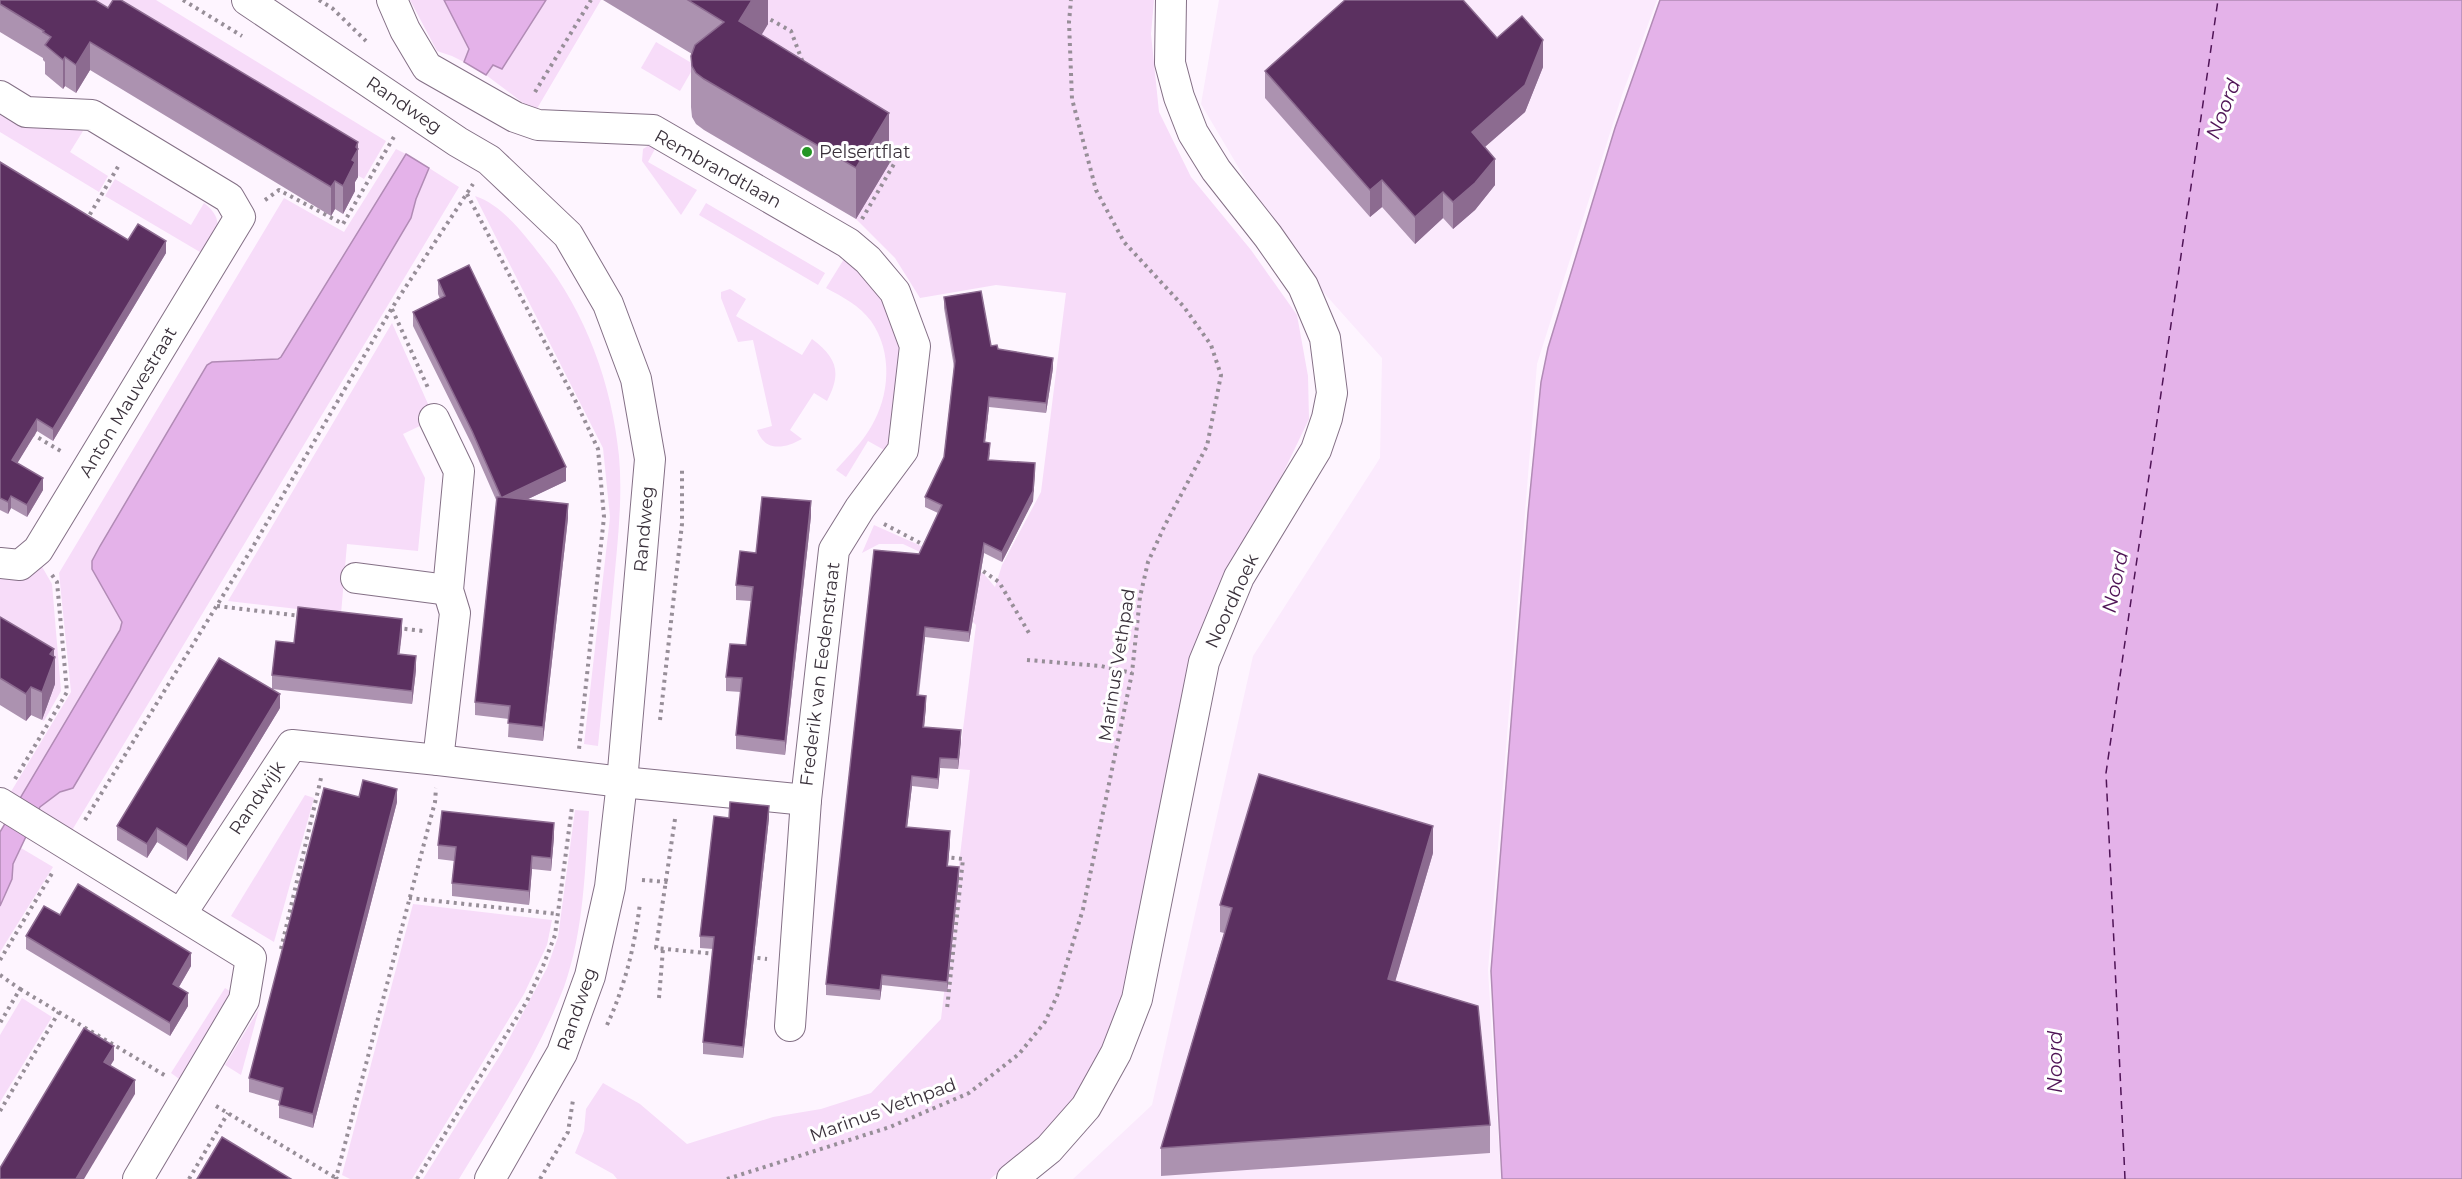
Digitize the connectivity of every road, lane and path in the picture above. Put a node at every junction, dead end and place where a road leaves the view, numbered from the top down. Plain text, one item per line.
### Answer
1 (183, 0) edge
2 (247, 0) edge
3 (392, 0) edge
4 (591, 0) edge
5 (1071, 0) edge
6 (1171, 0) edge
7 (281, 8) edge
8 (756, 10) dead end
9 (251, 42) dead end
10 (806, 72) edge
11 (0, 96) edge
12 (514, 117) junction
13 (410, 123) junction
14 (134, 140) junction
15 (885, 158) edge
16 (475, 181) dead end
17 (467, 194) junction
18 (240, 217) junction
19 (81, 228) edge
20 (858, 251) junction
21 (392, 308) junction
22 (434, 419) joint
23 (29, 432) edge
24 (88, 468) junction
25 (860, 508) junction
26 (927, 546) edge
27 (38, 550) junction
28 (0, 562) edge
29 (973, 566) edge
30 (356, 578) dead end
31 (448, 590) junction
32 (217, 606) junction
33 (312, 617) edge
34 (394, 628) edge
35 (1029, 633) dead end
36 (453, 635) junction
37 (1027, 660) dead end
38 (1132, 673) junction
39 (328, 748) junction
40 (438, 760) junction
41 (576, 777) junction
42 (622, 782) junction
43 (806, 800) junction
44 (2, 804) edge
45 (675, 819) dead end
46 (68, 846) junction
47 (940, 857) edge
48 (642, 880) dead end
49 (668, 882) junction
50 (409, 898) junction
51 (182, 914) junction
52 (558, 914) junction
53 (663, 949) junction
54 (723, 955) edge
55 (747, 957) edge
56 (251, 958) junction
57 (0, 960) edge
58 (794, 962) junction
59 (0, 975) edge
60 (659, 998) dead end
61 (947, 1010) dead end
62 (58, 1012) dead end
63 (0, 1023) edge
64 (790, 1026) dead end
65 (0, 1111) edge
66 (228, 1113) dead end
67 (138, 1179) edge
68 (189, 1179) edge
69 (338, 1179) edge
70 (417, 1179) edge
71 (490, 1179) edge
72 (727, 1179) edge
73 (1012, 1179) edge

1 - 9 path
2 - 7 street
3 - 12 street, Rembrandtlaan
4 - 12 path
5 - 38 path, Marinus Vethpad
6 - 73 street, Noordhoek
7 - 13 street, Randweg
8 - 10 path
11 - 14 street
12 - 20 street, Rembrandtlaan
13 - 18 path
13 - 42 street, Randweg
14 - 18 street
14 - 19 path
15 - 20 path
16 - 17 path
17 - 21 path
17 - 41 path
18 - 24 street, Anton Mauvestraat
20 - 25 street, Frederik van Eedenstraat
21 - 22 path
21 - 32 path
22 - 31 street
23 - 24 path
24 - 27 street, Anton Mauvestraat
25 - 26 path
25 - 43 street, Frederik van Eedenstraat
27 - 28 street, Anton Mauvestraat
27 - 44 path
29 - 35 path
30 - 31 street
31 - 36 street
32 - 33 path
32 - 46 path
34 - 36 path
36 - 40 street
37 - 38 path
38 - 72 path, Marinus Vethpad
39 - 40 street, Randwijk
39 - 51 street, Randwijk
39 - 56 path
40 - 41 street, Randwijk
40 - 50 path
41 - 42 street, Randwijk
41 - 52 path
42 - 43 street, Frederik van Eedenstraat
42 - 71 street, Randweg
43 - 58 street, Frederik van Eedenstraat
44 - 46 street
45 - 49 path
46 - 51 street
46 - 57 path
47 - 61 path
48 - 49 path
49 - 53 path
50 - 52 path
50 - 69 path
51 - 56 street
52 - 70 path
53 - 54 path
53 - 60 path
55 - 58 path
56 - 67 street
58 - 64 street, Frederik van Eedenstraat
59 - 63 path
62 - 65 path
66 - 68 path

